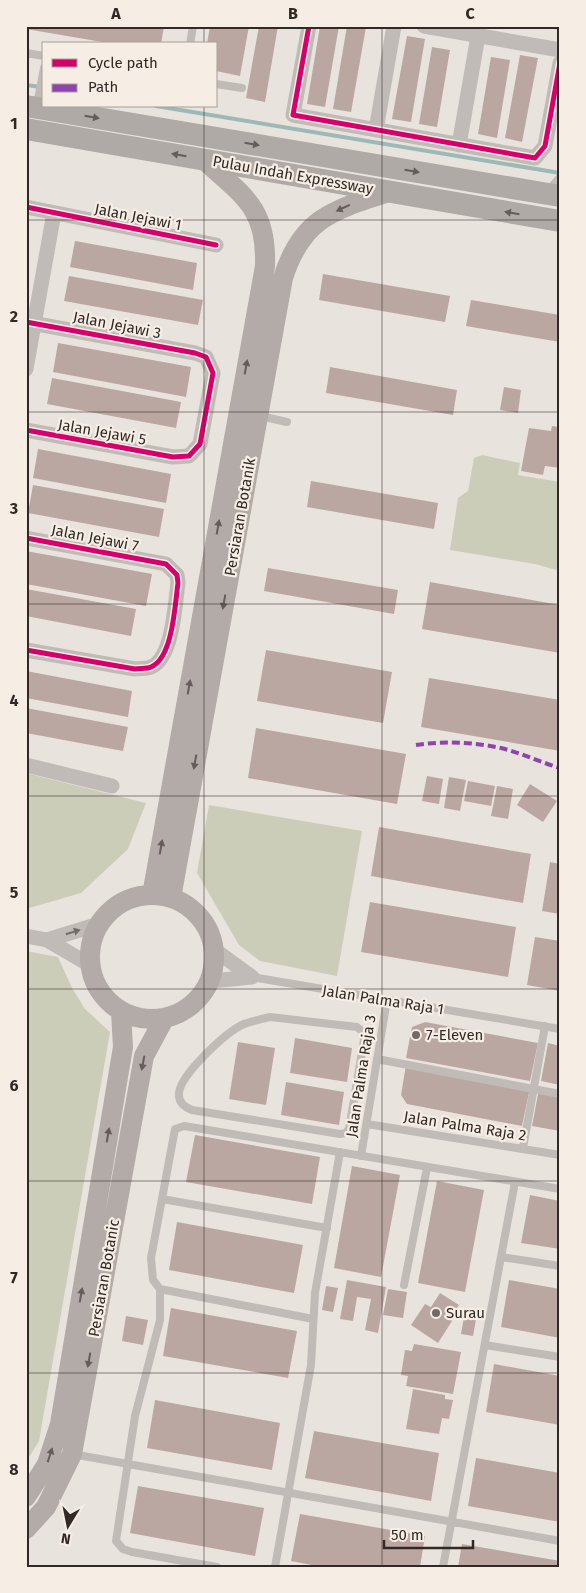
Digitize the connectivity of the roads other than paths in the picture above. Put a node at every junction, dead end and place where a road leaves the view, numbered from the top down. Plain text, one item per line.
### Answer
1 (193, 26) edge
2 (309, 26) edge
3 (394, 26) edge
4 (424, 26) edge
5 (441, 28) edge
6 (478, 36) junction
7 (190, 42) edge
8 (560, 50) edge
9 (26, 53) edge
10 (42, 56) edge
11 (560, 63) edge
12 (218, 84) edge
13 (242, 88) dead end
14 (42, 94) edge
15 (557, 100) edge
16 (41, 107) edge
17 (47, 108) edge
18 (26, 129) edge
19 (376, 130) junction
20 (459, 145) junction
21 (203, 159) junction
22 (555, 189) edge
23 (389, 192) junction
24 (26, 207) edge
25 (54, 213) junction
26 (560, 221) edge
27 (216, 245) dead end
28 (30, 322) edge
29 (26, 369) edge
30 (248, 415) junction
31 (287, 422) dead end
32 (26, 430) edge
33 (173, 457) joint
34 (26, 538) edge
35 (26, 650) edge
36 (26, 765) edge
37 (112, 786) dead end
38 (161, 896) junction
39 (99, 924) junction
40 (26, 936) edge
41 (47, 940) junction
42 (215, 950) junction
43 (90, 965) junction
44 (252, 978) junction
45 (211, 981) junction
46 (387, 1000) junction
47 (121, 1012) junction
48 (164, 1019) junction
49 (545, 1026) junction
50 (560, 1029) edge
51 (377, 1059) junction
52 (358, 1073) junction
53 (375, 1074) junction
54 (534, 1089) junction
55 (560, 1094) edge
56 (366, 1124) junction
57 (523, 1148) junction
58 (340, 1152) junction
59 (560, 1155) edge
60 (361, 1156) junction
61 (427, 1168) junction
62 (515, 1182) junction
63 (560, 1189) edge
64 (162, 1199) junction
65 (327, 1228) junction
66 (501, 1257) junction
67 (560, 1266) edge
68 (404, 1285) dead end
69 (160, 1289) junction
70 (313, 1319) junction
71 (485, 1345) junction
72 (560, 1357) edge
73 (72, 1454) junction
74 (128, 1464) junction
75 (288, 1493) junction
76 (26, 1497) edge
77 (452, 1522) junction
78 (26, 1529) edge
79 (560, 1541) edge
80 (217, 1567) edge
81 (275, 1567) edge
82 (443, 1567) edge

1 - 7 lane
2 - 19 street
3 - 19 street
4 - 5 street
5 - 6 street
6 - 8 street
6 - 20 street
9 - 10 lane
11 - 15 street
12 - 13 lane
14 - 16 lane
15 - 20 street
17 -> 22 main road, Pulau Indah Expressway
21 -> 18 main road, Pulau Indah Expressway
19 - 20 street
21 - 23 main road, Pulau Indah Expressway
30 -> 21 main road
26 -> 23 main road, Pulau Indah Expressway
23 -> 30 main road
24 - 25 street, Jalan Jejawi 1
25 - 27 street, Jalan Jejawi 1
25 - 28 street
28 - 29 street
28 - 33 street, Jalan Jejawi 3
30 - 31 lane
30 - 38 main road
32 - 33 street, Jalan Jejawi 5
34 - 35 street, Jalan Jejawi 7
36 - 37 street
38 - 39 main road
38 - 42 main road
41 -> 39 street
39 - 43 main road
40 - 41 street
41 - 43 street
42 - 44 street, Jalan Palma Raja 1
42 - 45 main road
43 - 47 main road
44 - 45 street
44 - 46 lane, Jalan Palma Raja 1
45 - 48 main road
46 - 49 lane, Jalan Palma Raja 1
46 - 51 lane, Jalan Palma Raja 3
47 - 48 main road
76 -> 47 main road, Persiaran Botanic
48 -> 73 main road, Persiaran Botanic
49 - 50 lane, Jalan Palma Raja 1
49 - 54 lane
51 - 53 lane, Jalan Palma Raja 3
51 - 54 lane
52 - 52 lane
52 - 53 lane
53 - 56 lane, Jalan Palma Raja 3
54 - 55 lane
54 - 57 lane
56 - 57 lane, Jalan Palma Raja 2
56 - 60 lane, Jalan Palma Raja 3
57 - 59 lane, Jalan Palma Raja 2
58 - 60 lane
58 - 64 lane
58 - 65 lane
60 - 61 lane
61 - 62 lane
61 - 68 lane
62 - 63 lane
62 - 66 lane
64 - 65 lane
64 - 69 lane
65 - 70 lane
66 - 67 lane
66 - 71 lane
69 - 70 lane
69 - 74 lane
70 - 75 lane
71 - 72 lane
71 - 77 lane
73 - 74 lane
73 - 78 main road, Persiaran Botanic
74 - 75 lane
74 - 80 lane
75 - 77 lane
75 - 81 lane
77 - 79 lane
77 - 82 lane

